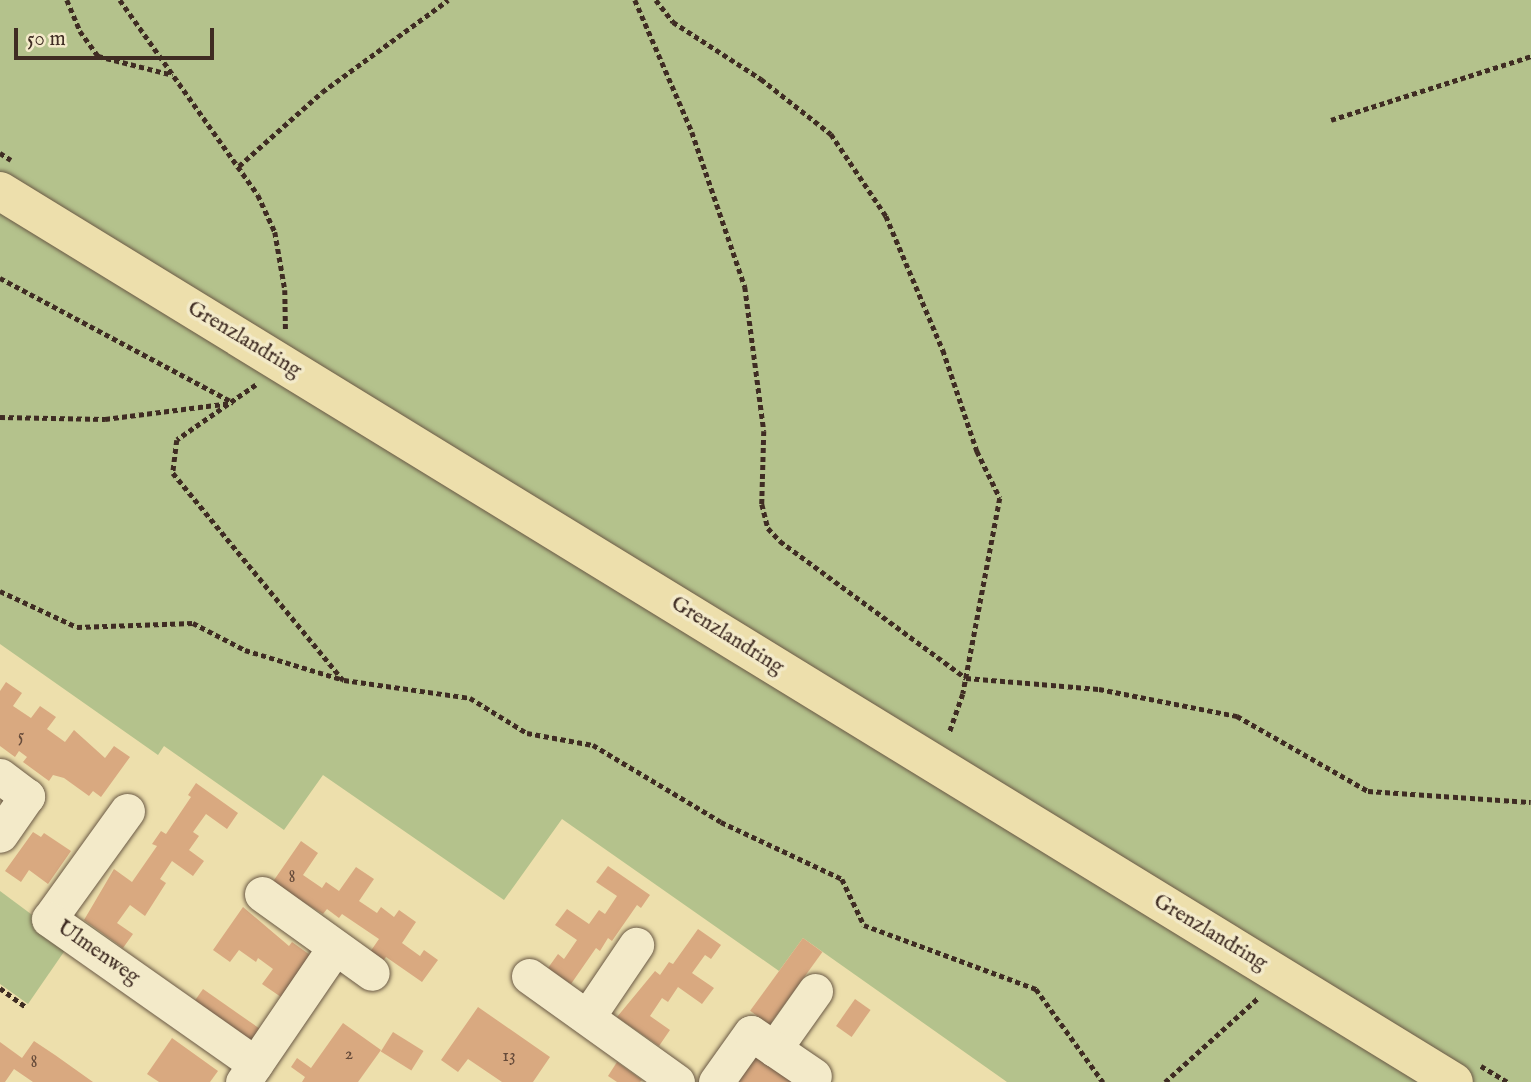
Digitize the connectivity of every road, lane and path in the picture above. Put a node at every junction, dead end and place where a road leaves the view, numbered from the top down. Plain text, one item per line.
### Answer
1 (67, 0) edge
2 (120, 0) edge
3 (448, 0) edge
4 (635, 0) edge
5 (656, 0) edge
6 (1531, 56) edge
7 (174, 75) junction
8 (1331, 120) dead end
9 (239, 166) junction
10 (0, 191) edge
11 (0, 278) edge
12 (265, 371) junction
13 (235, 403) junction
14 (0, 417) edge
15 (0, 591) edge
16 (966, 678) junction
17 (344, 680) junction
18 (947, 738) dead end
19 (0, 776) edge
20 (1531, 802) edge
21 (127, 811) dead end
22 (0, 835) edge
23 (262, 894) dead end
24 (636, 945) dead end
25 (335, 947) junction
26 (372, 973) dead end
27 (529, 976) dead end
28 (0, 988) edge
29 (815, 991) dead end
30 (1259, 997) dead end
31 (25, 1006) dead end
32 (588, 1016) junction
33 (774, 1049) junction
34 (249, 1073) edge
35 (814, 1076) dead end
36 (677, 1082) edge
37 (716, 1082) edge
38 (1103, 1082) edge
39 (1165, 1082) edge
40 (1454, 1082) edge

1 - 7 path
2 - 7 path
3 - 9 path
4 - 16 path
5 - 16 path
6 - 8 path
7 - 9 path
9 - 12 path
10 - 12 main road, Grenzlandring
11 - 13 path
12 - 13 path
12 - 40 main road, Grenzlandring
13 - 14 path
13 - 17 path
15 - 17 path
16 - 18 path
16 - 20 path
17 - 38 path
19 - 22 street
21 - 34 street, Ulmenweg
23 - 25 street
24 - 32 street
25 - 26 street
25 - 34 street, Ulmenweg
27 - 32 street
28 - 31 path
29 - 33 street
30 - 39 path
32 - 36 street
33 - 35 street
33 - 37 street

